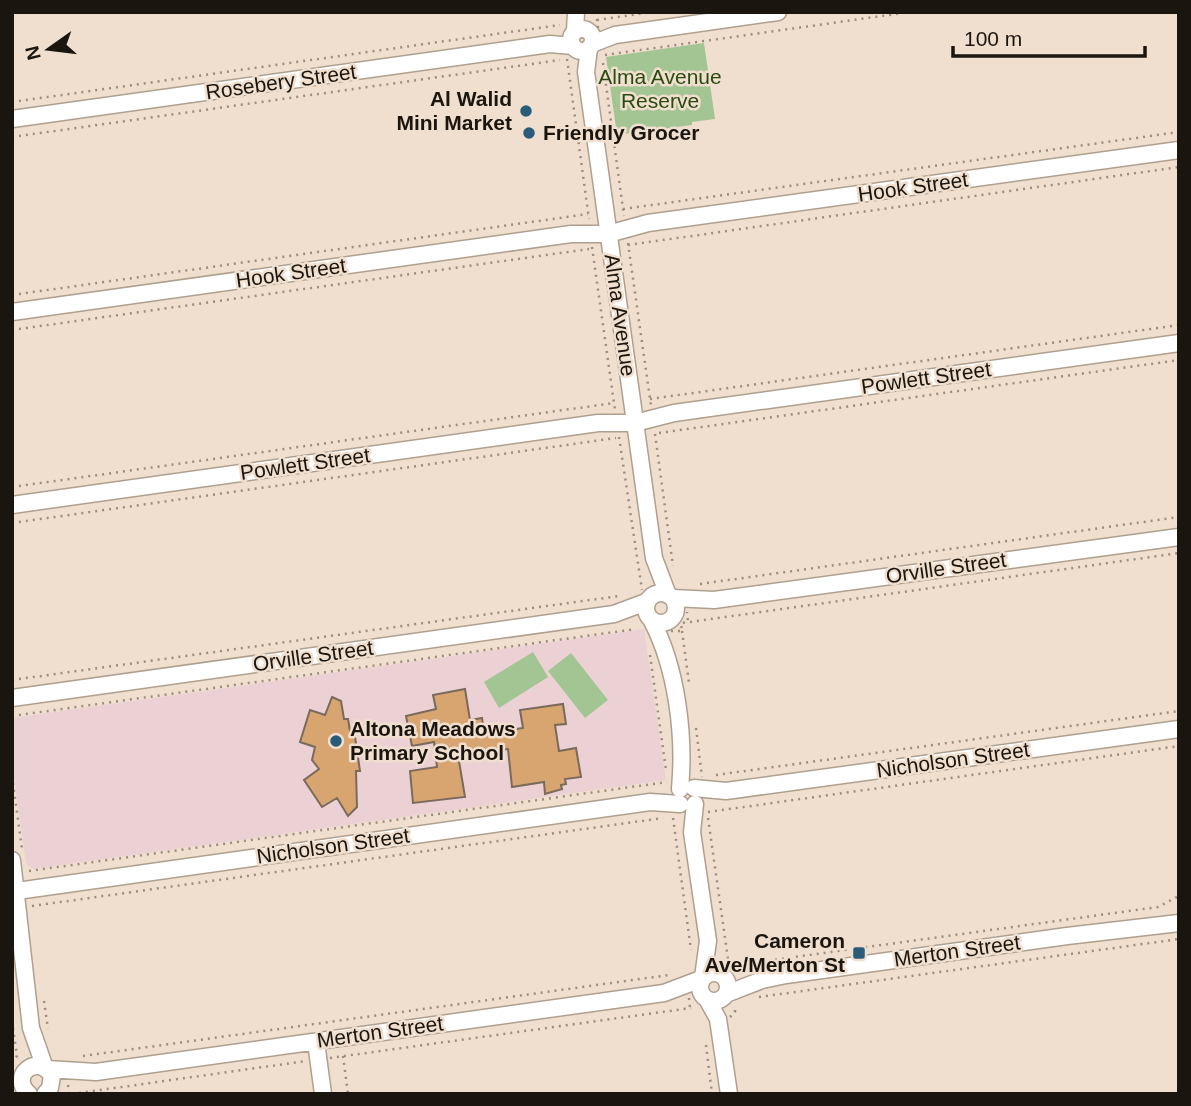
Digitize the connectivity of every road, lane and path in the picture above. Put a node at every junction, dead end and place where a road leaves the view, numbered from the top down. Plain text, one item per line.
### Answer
1 (578, 12) edge
2 (596, 12) edge
3 (653, 12) edge
4 (778, 12) edge
5 (910, 12) edge
6 (583, 40) junction
7 (12, 102) edge
8 (12, 119) edge
9 (1179, 132) edge
10 (12, 137) edge
11 (1179, 150) edge
12 (1179, 167) edge
13 (625, 227) junction
14 (608, 229) junction
15 (590, 231) junction
16 (12, 295) edge
17 (12, 312) edge
18 (1179, 325) edge
19 (12, 330) edge
20 (1179, 343) edge
21 (1179, 360) edge
22 (615, 410) junction
23 (652, 416) junction
24 (634, 419) junction
25 (598, 423) junction
26 (12, 487) edge
27 (12, 505) edge
28 (1179, 517) edge
29 (12, 523) edge
30 (1179, 537) edge
31 (1179, 553) edge
32 (654, 558) junction
33 (674, 575) dead end
34 (697, 585) dead end
35 (620, 596) dead end
36 (671, 596) junction
37 (714, 600) junction
38 (662, 616) junction
39 (649, 648) dead end
40 (12, 680) edge
41 (12, 698) edge
42 (1179, 711) edge
43 (12, 716) edge
44 (1179, 729) edge
45 (1179, 746) edge
46 (716, 775) dead end
47 (12, 776) edge
48 (687, 797) junction
49 (18, 859) edge
50 (22, 890) junction
51 (1179, 896) edge
52 (1179, 917) edge
53 (1179, 923) edge
54 (1152, 925) junction
55 (1179, 939) edge
56 (708, 941) junction
57 (692, 958) dead end
58 (671, 974) dead end
59 (702, 978) junction
60 (726, 989) junction
61 (664, 993) junction
62 (756, 998) dead end
63 (44, 1002) dead end
64 (698, 1002) junction
65 (718, 1019) junction
66 (12, 1021) edge
67 (39, 1028) junction
68 (316, 1042) junction
69 (706, 1045) dead end
70 (80, 1056) dead end
71 (343, 1056) junction
72 (320, 1064) junction
73 (46, 1068) junction
74 (18, 1071) edge
75 (96, 1072) junction
76 (70, 1090) edge
77 (48, 1091) edge
78 (23, 1092) edge
79 (324, 1094) edge
80 (348, 1094) edge
81 (712, 1094) edge
82 (729, 1094) edge

1 - 6 street, Alma Avenue
2 - 6 path
3 - 6 path
4 - 6 street, Rosebery Street
5 - 6 path
6 - 7 path
6 - 8 street, Rosebery Street
6 - 10 path
6 - 13 path
6 - 14 street, Alma Avenue
6 - 15 path
9 - 13 path
11 - 13 street, Hook Street
12 - 13 path
13 - 14 street, Hook Street
13 - 23 path
14 - 15 street, Hook Street
14 - 24 street, Alma Avenue
15 - 16 path
15 - 17 street, Hook Street
15 - 19 path
15 - 22 path
18 - 23 path
20 - 23 street, Powlett Street
21 - 23 path
22 - 24 street, Powlett Street
22 - 25 street, Powlett Street
22 - 26 path
23 - 24 street, Powlett Street
23 - 33 path
24 - 25 street, Powlett Street
24 - 32 street, Alma Avenue
25 - 27 street, Powlett Street
28 - 34 path
29 - 38 path
30 - 37 street, Orville Street
31 - 38 path
32 - 36 street, Alma Avenue
32 - 38 street, Alma Avenue
35 - 40 path
36 - 37 street, Orville Street
36 - 38 street, Alma Avenue
36 - 38 street, Orville Street
37 - 38 street, Orville Street
38 - 41 street, Orville Street
38 - 43 path
38 - 48 street, Alma Avenue
39 - 50 path
42 - 46 path
44 - 48 street, Nicholson Street
45 - 51 path
47 - 49 path
48 - 50 street, Nicholson Street
48 - 56 street, Alma Avenue
49 - 50 street
50 - 57 path
50 - 67 street
52 - 54 street, Merton Street
53 - 54 street, Merton Street
54 - 60 street, Merton Street
55 - 62 path
56 - 59 street, Alma Avenue
56 - 60 street, Alma Avenue
58 - 70 path
59 - 60 street, Merton Street
59 - 61 street, Merton Street
59 - 64 street, Alma Avenue
60 - 64 street, Merton Street
60 - 65 street
60 - 65 path
61 - 64 street, Merton Street
61 - 68 street, Merton Street
63 - 67 path
64 - 65 street, Alma Avenue
64 - 71 path
65 - 82 street
66 - 74 path
67 - 73 street
67 - 74 street
68 - 72 street
68 - 75 street, Merton Street
69 - 81 path
71 - 72 path
71 - 80 path
72 - 76 path
72 - 79 street
73 - 74 street, Merton Street
73 - 75 street, Merton Street
73 - 77 street
74 - 78 street
75 - 76 street, Merton Street
76 - 77 street, Merton Street

